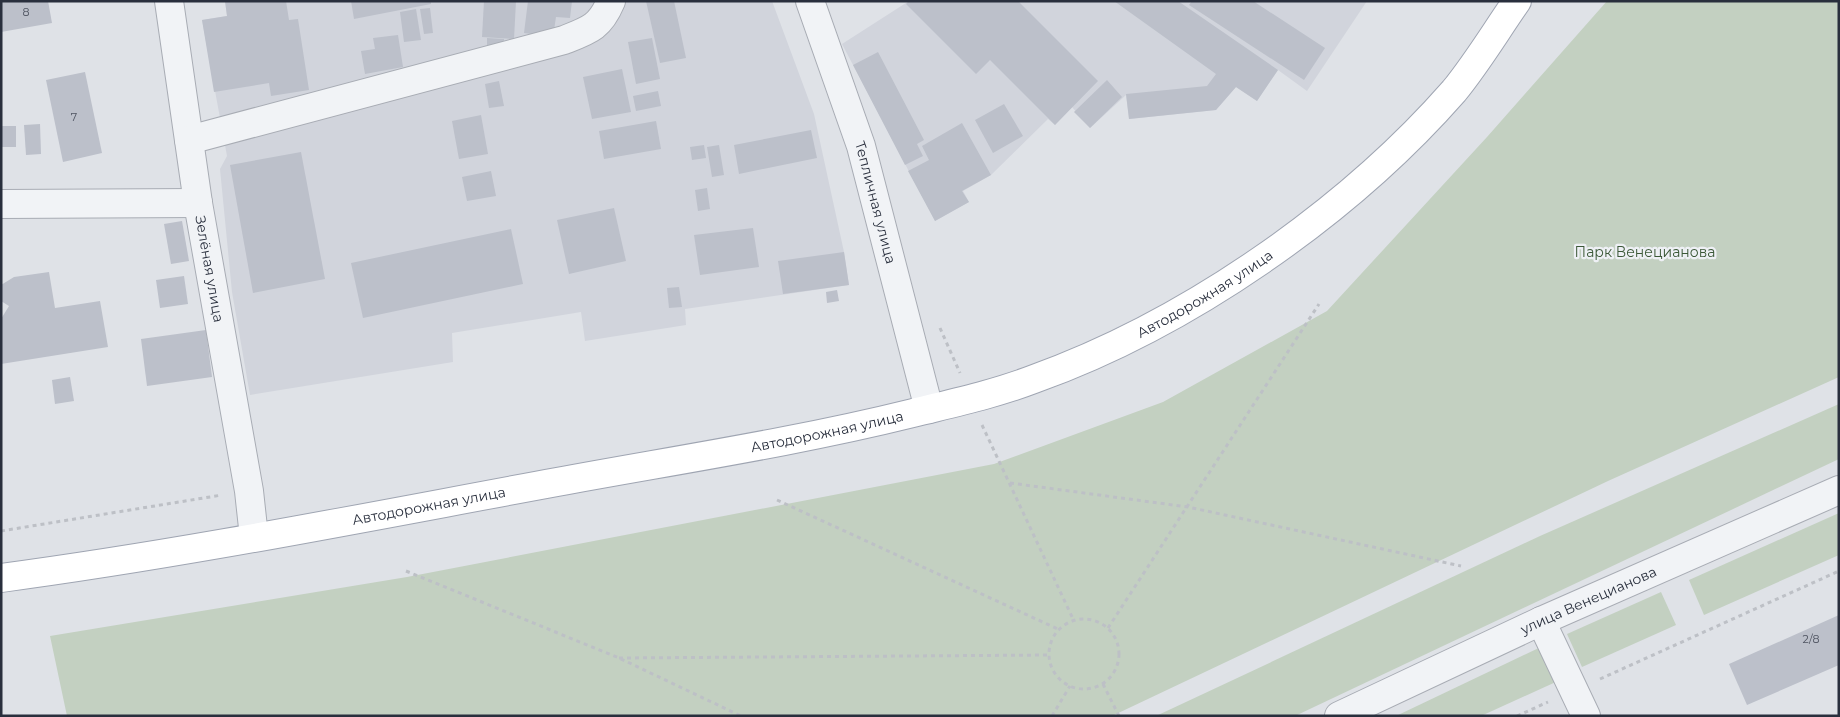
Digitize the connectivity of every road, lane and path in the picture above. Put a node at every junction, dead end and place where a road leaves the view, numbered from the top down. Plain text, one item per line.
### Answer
1 (169, 1) edge
2 (611, 1) edge
3 (810, 1) edge
4 (1517, 1) edge
5 (189, 140) junction
6 (198, 203) junction
7 (1, 204) edge
8 (1319, 304) dead end
9 (929, 409) junction
10 (1009, 483) dead end
11 (1839, 490) edge
12 (249, 491) junction
13 (777, 500) dead end
14 (1188, 506) junction
15 (1, 531) edge
16 (254, 537) junction
17 (1461, 566) dead end
18 (406, 571) dead end
19 (1839, 571) edge
20 (1, 578) edge
21 (1541, 621) junction
22 (1108, 628) junction
23 (1060, 630) junction
24 (1050, 655) junction
25 (619, 658) junction
26 (1103, 684) junction
27 (1070, 686) junction
28 (1574, 690) junction
29 (741, 716) edge
30 (1052, 716) edge
31 (1119, 716) edge
32 (1339, 716) edge
33 (1517, 716) edge
34 (1586, 716) edge

1 - 5 street, Зелёная улица
2 - 5 street
3 - 9 street, Тепличная улица
4 - 9 main road, Автодорожная улица
5 - 6 street, Зелёная улица
6 - 7 street
6 - 12 street, Зелёная улица
8 - 14 path
9 - 16 main road, Автодорожная улица
10 - 14 path
11 - 21 street, улица Венецианова
12 - 15 path
12 - 16 street, Зелёная улица
13 - 23 path
14 - 17 path
14 - 22 path
16 - 20 main road, Автодорожная улица
18 - 25 path
19 - 28 path
21 - 28 street
21 - 32 street, улица Венецианова
22 - 23 path
22 - 26 path
23 - 24 path
24 - 25 path
24 - 27 path
25 - 29 path
26 - 27 path
26 - 31 path
27 - 30 path
28 - 33 path
28 - 34 street

